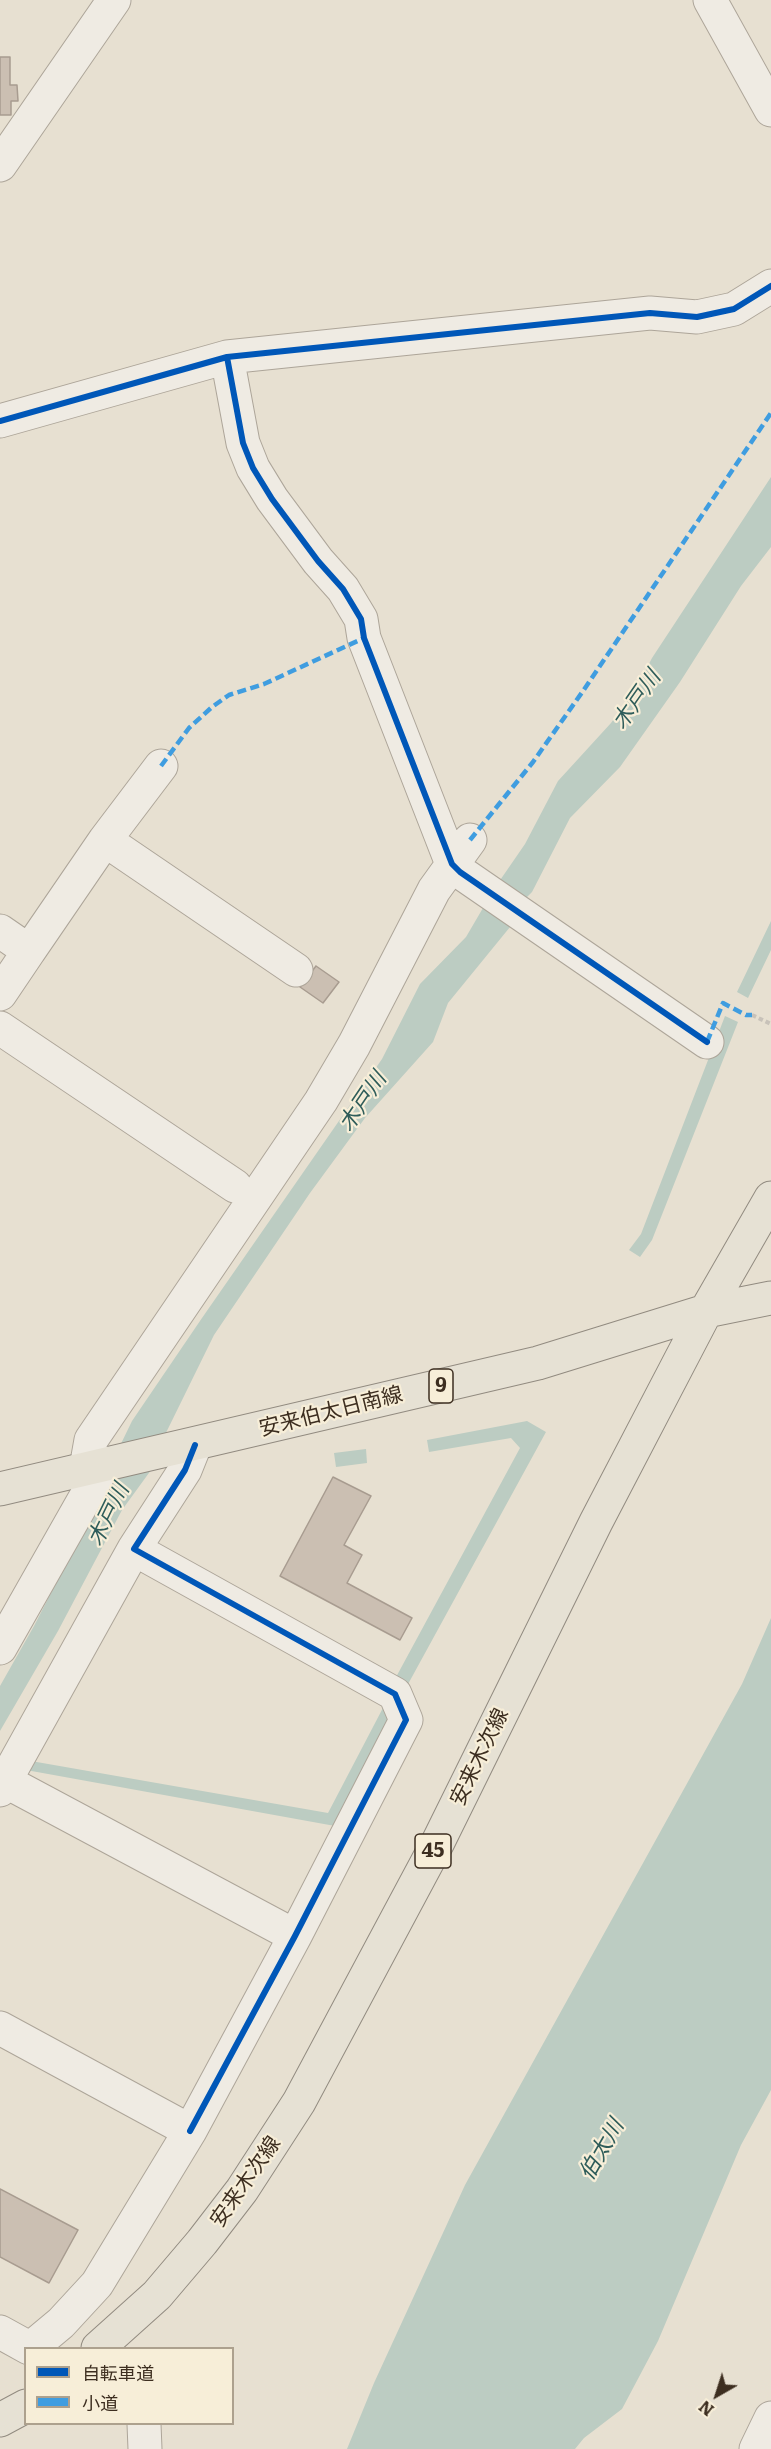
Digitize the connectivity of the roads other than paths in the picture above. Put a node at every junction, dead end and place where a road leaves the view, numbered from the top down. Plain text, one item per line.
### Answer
1 (114, 0) edge
2 (710, 0) edge
3 (771, 110) edge
4 (0, 165) edge
5 (771, 286) edge
6 (227, 357) junction
7 (0, 421) edge
8 (161, 766) dead end
9 (105, 840) junction
10 (461, 859) junction
11 (0, 931) edge
12 (29, 951) junction
13 (296, 970) dead end
14 (0, 994) edge
15 (0, 1028) edge
16 (707, 1042) dead end
17 (235, 1186) dead end
18 (771, 1198) edge
19 (771, 1298) edge
20 (706, 1311) junction
21 (184, 1447) junction
22 (101, 1464) junction
23 (0, 1489) edge
24 (134, 1549) junction
25 (0, 1648) edge
26 (3, 1785) edge
27 (294, 1936) junction
28 (0, 2028) edge
29 (190, 2131) junction
30 (0, 2332) edge
31 (109, 2345) edge
32 (26, 2347) edge
33 (32, 2347) edge
34 (24, 2407) edge
35 (771, 2418) edge
36 (0, 2420) edge
37 (144, 2425) edge
38 (145, 2449) edge
39 (756, 2449) edge

1 - 4 street
2 - 3 street
5 - 6 street
6 - 7 street
6 - 10 street
8 - 9 street
9 - 12 street
9 - 13 street
10 - 16 street
10 - 22 street
11 - 12 street
12 - 14 street
15 - 17 street
18 - 20 main road
19 - 20 main road
20 - 21 main road, 安来伯太日南線 / 9
20 - 31 main road, 安来木次線 / 45
21 - 22 main road, 安来伯太日南線 / 9
21 - 24 street
22 - 23 main road, 安来伯太日南線 / 9
22 - 25 street
24 - 26 street
24 - 27 street
26 - 27 street
27 - 29 street
28 - 29 street
29 - 33 street
30 - 32 street
34 - 36 main road
35 - 39 street
37 - 38 street

